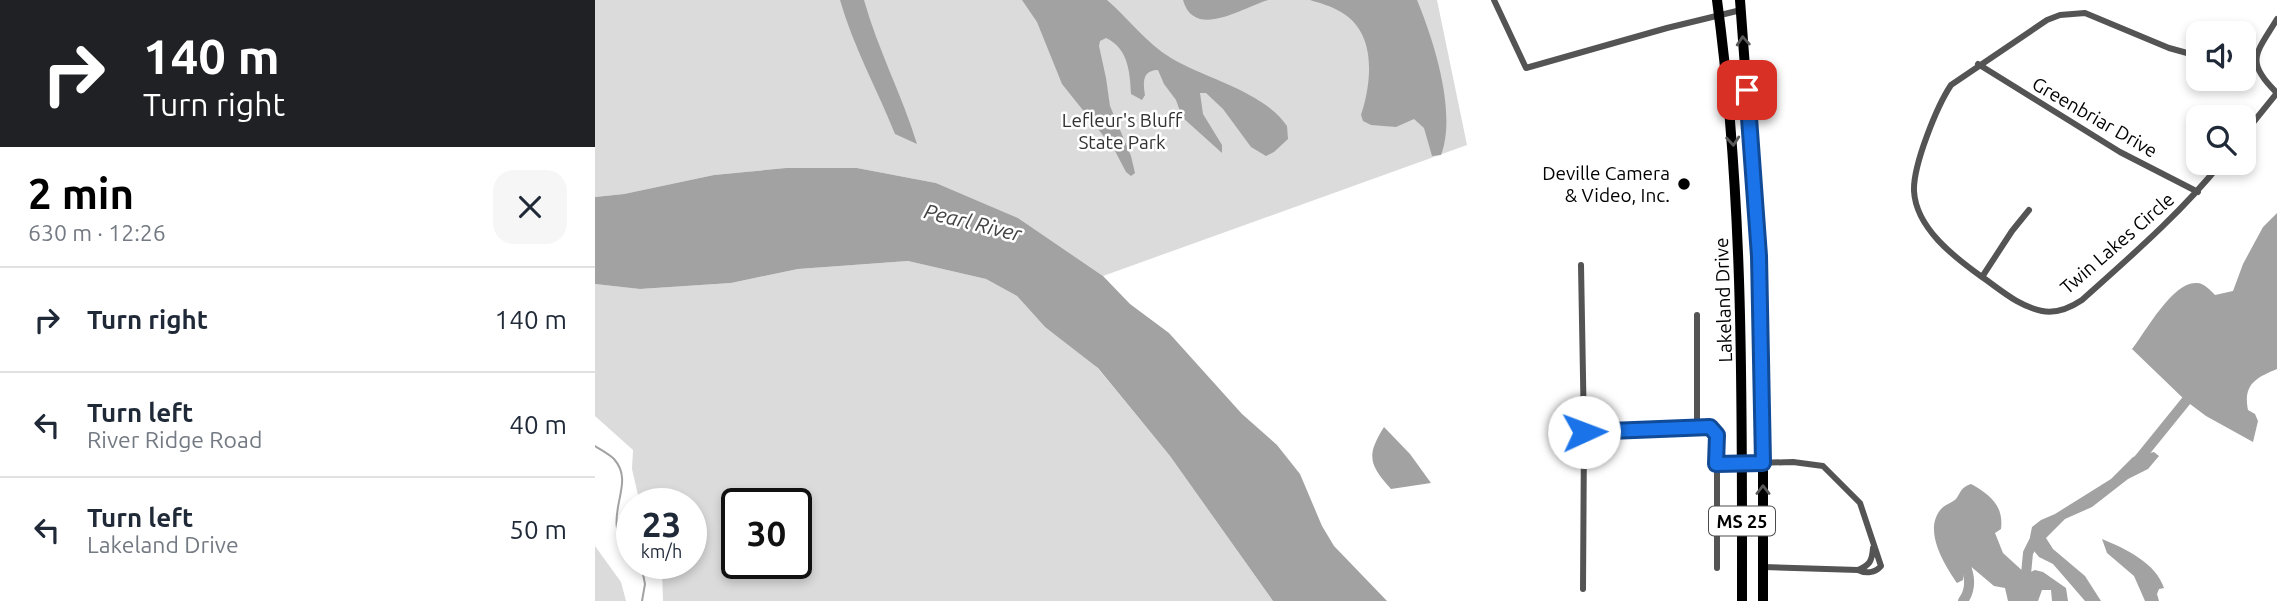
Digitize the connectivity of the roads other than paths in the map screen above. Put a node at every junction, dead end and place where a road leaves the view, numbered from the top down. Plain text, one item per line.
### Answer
1 (1494, 0) edge
2 (1717, 0) edge
3 (1740, 5) edge
4 (1719, 16) junction
5 (2277, 19) edge
6 (2186, 52) edge
7 (1978, 64) junction
8 (2256, 65) joint
9 (2277, 93) edge
10 (2256, 119) edge
11 (2211, 175) edge
12 (2198, 192) junction
13 (2029, 210) dead end
14 (1581, 265) dead end
15 (1982, 277) junction
16 (1696, 315) dead end
17 (1697, 429) junction
18 (1584, 432) junction
19 (1763, 463) junction
20 (1716, 464) junction
21 (1742, 465) junction
22 (1874, 546) junction
23 (1763, 567) junction
24 (1717, 568) dead end
25 (1858, 570) junction
26 (1583, 589) dead end
27 (1742, 601) edge
28 (1763, 601) edge

1 - 4 street
2 - 4 highway, Lakeland Drive / MS 25
3 - 4 street
19 -> 3 highway, Lakeland Drive / MS 25
4 -> 21 highway, Lakeland Drive / MS 25
5 - 8 street
6 - 7 street, Twin Lakes Circle
7 - 12 street, Greenbriar Drive
7 - 15 street, Twin Lakes Circle
8 - 9 street
9 - 10 street
11 - 12 street, Twin Lakes Circle
12 - 15 street, Twin Lakes Circle
13 - 15 street
14 - 18 street
16 - 17 street
17 - 18 street
17 - 20 street
18 - 26 street
19 - 21 street
19 - 22 street
23 -> 19 highway, Lakeland Drive / MS 25
20 - 21 street
20 - 24 street
21 - 27 highway, Lakeland Drive / MS 25
22 - 25 street
22 - 25 street
23 - 25 street
23 - 28 highway, Lakeland Drive / MS 25

